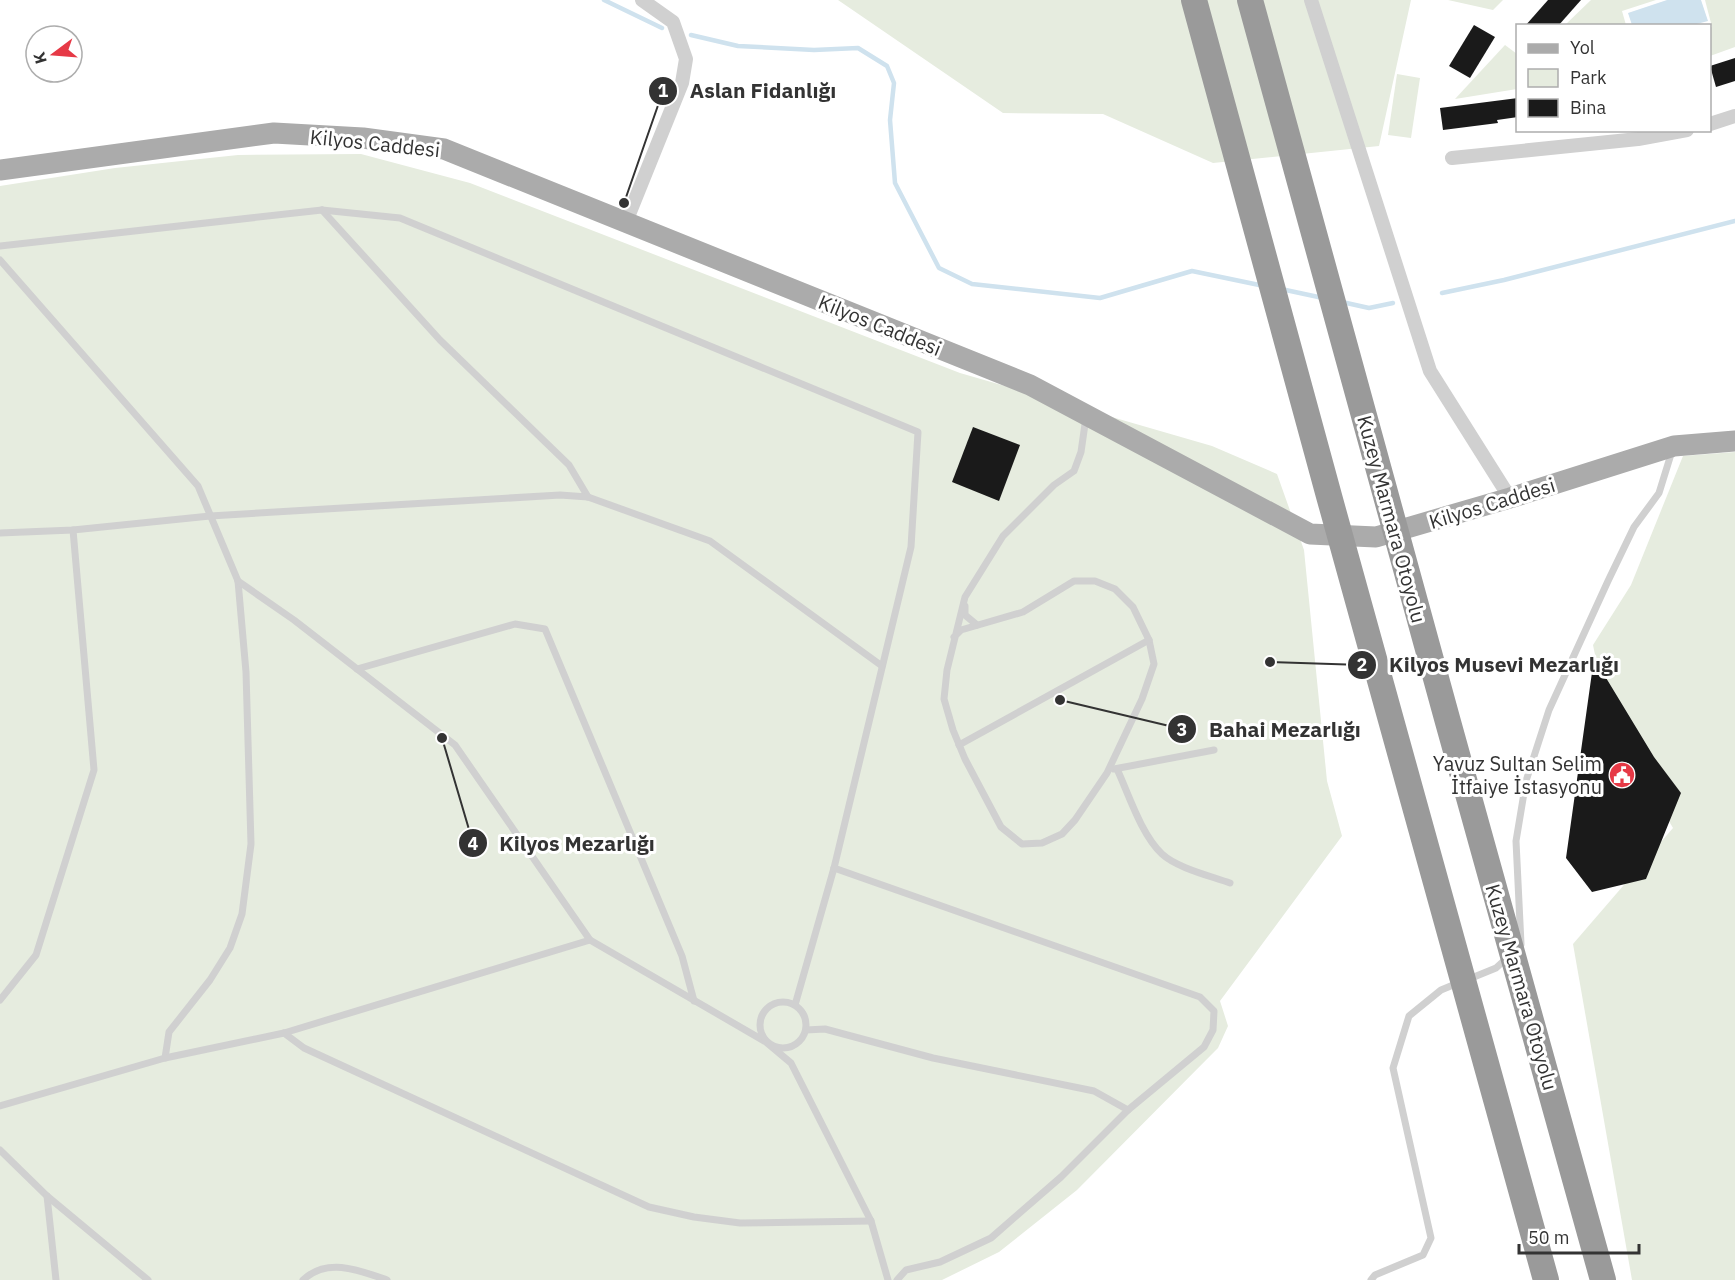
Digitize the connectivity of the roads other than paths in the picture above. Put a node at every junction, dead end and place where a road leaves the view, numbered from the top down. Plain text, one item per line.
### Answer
1 (642, 0) edge
2 (1194, 0) edge
3 (1250, 0) edge
4 (1311, 0) edge
5 (1735, 116) edge
6 (1711, 124) edge
7 (1676, 132) edge
8 (1452, 158) dead end
9 (0, 170) edge
10 (322, 210) junction
11 (626, 222) junction
12 (0, 246) edge
13 (0, 260) edge
14 (1086, 415) junction
15 (1735, 441) edge
16 (1674, 446) junction
17 (588, 497) junction
18 (1510, 498) junction
19 (210, 516) junction
20 (73, 530) junction
21 (0, 533) edge
22 (238, 581) junction
23 (965, 597) junction
24 (977, 625) junction
25 (954, 637) junction
26 (1149, 640) junction
27 (882, 666) junction
28 (357, 669) junction
29 (959, 745) junction
30 (1214, 750) dead end
31 (1117, 769) junction
32 (1109, 771) junction
33 (834, 868) junction
34 (1230, 883) dead end
35 (590, 940) junction
36 (0, 1000) edge
37 (694, 1001) junction
38 (795, 1005) junction
39 (806, 1030) junction
40 (284, 1033) junction
41 (766, 1042) junction
42 (165, 1058) junction
43 (0, 1106) edge
44 (1128, 1110) junction
45 (0, 1150) edge
46 (47, 1196) junction
47 (871, 1221) junction
48 (56, 1280) edge
49 (148, 1280) edge
50 (303, 1280) edge
51 (387, 1280) edge
52 (888, 1280) edge
53 (897, 1280) edge
54 (1371, 1280) edge
55 (1546, 1280) edge
56 (1603, 1280) edge

1 - 11 street
2 - 55 highway, bridge
3 - 56 highway, Kuzey Marmara Otoyolu, bridge
4 - 18 street
5 - 6 street
7 - 8 street
9 - 11 main road, Kilyos Caddesi
10 - 12 lane
10 - 17 lane
10 - 27 lane
11 - 14 main road, Kilyos Caddesi
13 - 19 lane
14 - 18 main road, Kilyos Caddesi
14 - 23 lane
15 - 16 main road, Kilyos Caddesi
16 - 18 main road, Kilyos Caddesi
16 - 54 lane
17 - 19 lane
17 - 27 lane
19 - 20 lane
19 - 22 lane
20 - 21 lane
20 - 36 lane
22 - 28 lane
22 - 42 lane
23 - 24 lane
23 - 25 lane
24 - 25 lane
24 - 26 lane
25 - 29 lane
26 - 29 lane
26 - 32 lane
27 - 33 lane
28 - 35 lane
28 - 37 lane
29 - 32 lane
30 - 31 lane
31 - 32 lane
31 - 34 lane
33 - 38 lane
33 - 44 lane
35 - 37 lane
35 - 40 lane
37 - 41 lane
38 - 39 lane
38 - 41 lane
39 - 41 lane
39 - 44 lane
40 - 42 lane
40 - 47 lane
41 - 47 lane
42 - 43 lane
44 - 53 lane
45 - 46 lane
46 - 48 lane
46 - 49 lane
47 - 52 lane
50 - 51 lane

